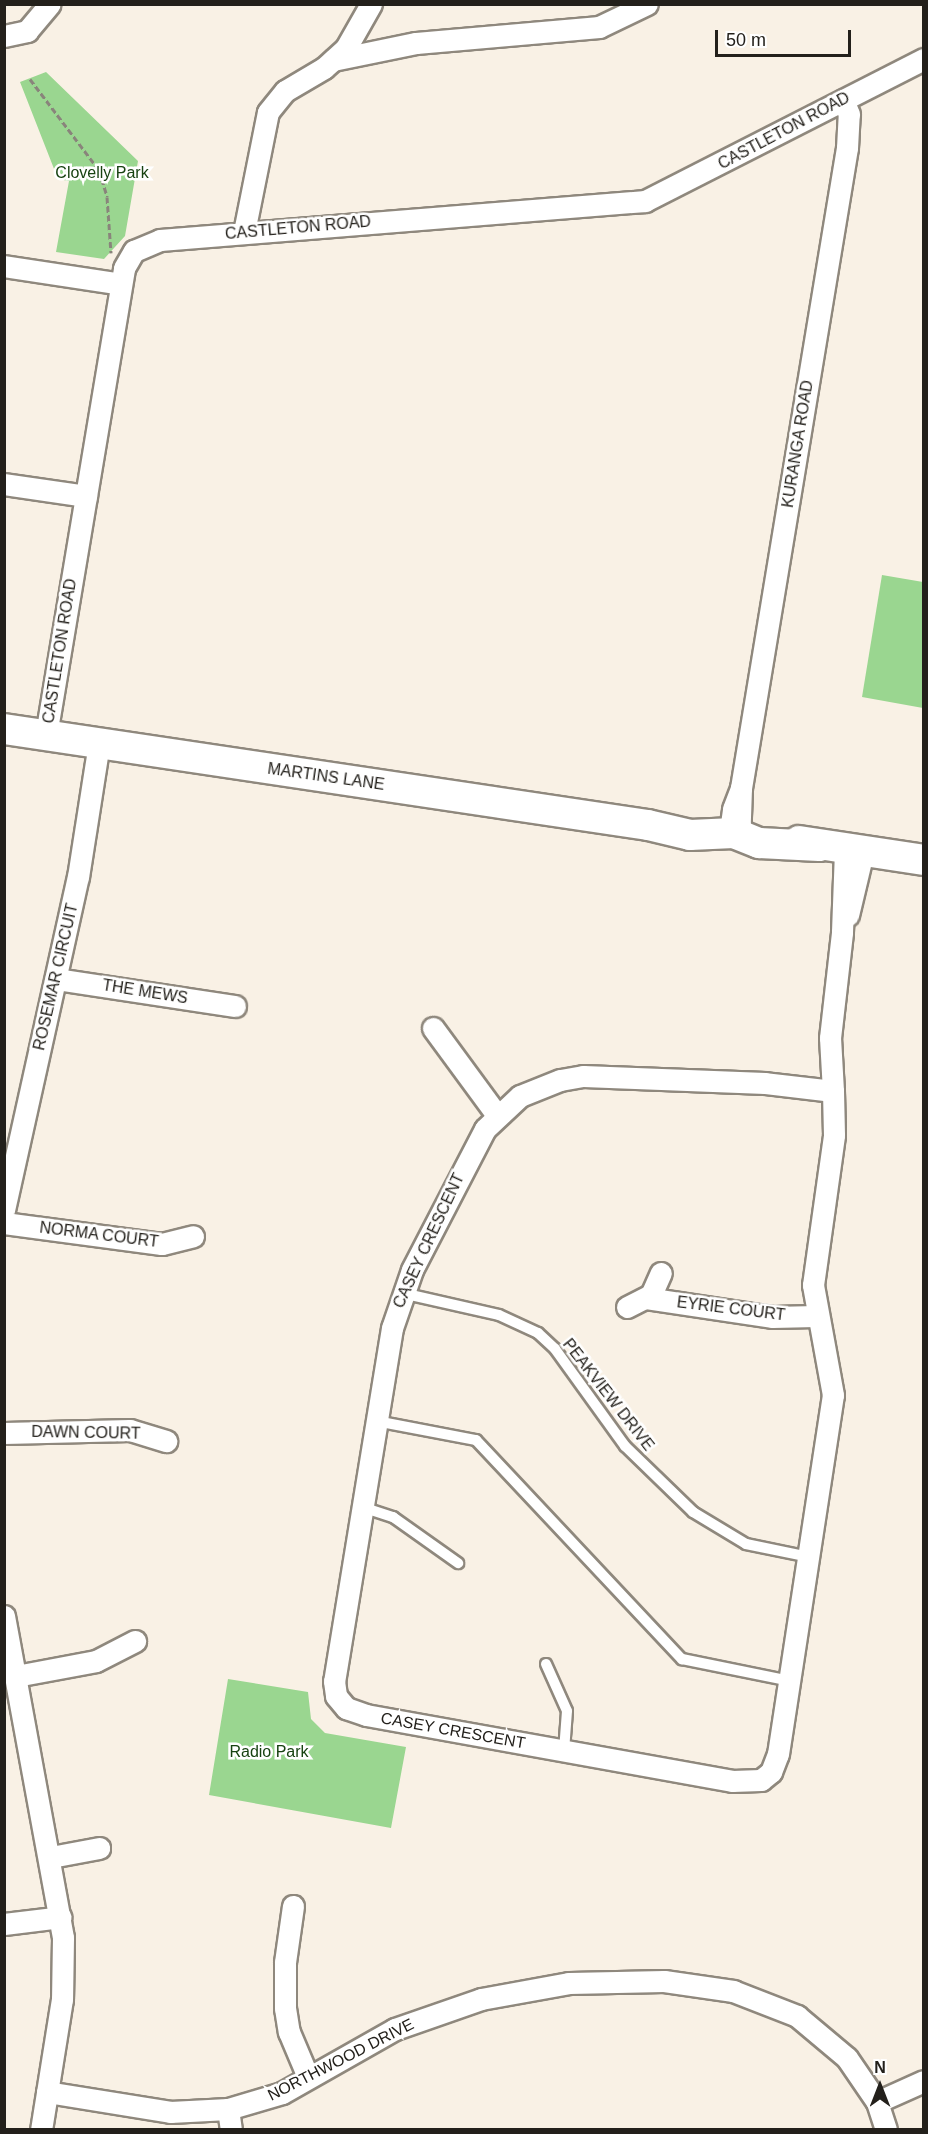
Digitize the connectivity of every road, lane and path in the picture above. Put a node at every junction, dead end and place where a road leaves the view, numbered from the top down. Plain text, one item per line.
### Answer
1 (50, 4) edge
2 (371, 4) edge
3 (647, 4) edge
4 (616, 13) edge
5 (4, 36) edge
6 (356, 36) junction
7 (416, 43) junction
8 (924, 59) edge
9 (333, 60) junction
10 (30, 79) dead end
11 (843, 100) junction
12 (244, 232) junction
13 (112, 255) dead end
14 (4, 266) edge
15 (121, 284) junction
16 (4, 484) edge
17 (86, 496) junction
18 (4, 729) edge
19 (46, 735) junction
20 (99, 743) junction
21 (735, 828) junction
22 (842, 849) junction
23 (924, 860) edge
24 (56, 979) junction
25 (235, 1006) dead end
26 (433, 1028) dead end
27 (833, 1084) junction
28 (497, 1115) junction
29 (4, 1210) edge
30 (4, 1223) edge
31 (193, 1236) dead end
32 (661, 1273) dead end
33 (402, 1293) junction
34 (816, 1316) junction
35 (376, 1421) junction
36 (4, 1433) edge
37 (166, 1441) dead end
38 (362, 1507) junction
39 (809, 1557) junction
40 (458, 1563) dead end
41 (4, 1616) edge
42 (135, 1641) dead end
43 (546, 1664) dead end
44 (16, 1676) junction
45 (790, 1681) junction
46 (14, 1719) edge
47 (564, 1751) junction
48 (99, 1848) dead end
49 (51, 1857) junction
50 (293, 1906) dead end
51 (61, 1917) junction
52 (4, 1924) edge
53 (308, 2077) junction
54 (924, 2081) edge
55 (47, 2092) junction
56 (877, 2102) junction
57 (230, 2119) edge
58 (41, 2130) edge
59 (886, 2130) edge

1 - 5 street
2 - 6 street
3 - 4 street
4 - 7 street
6 - 7 street
6 - 9 street
7 - 9 street
8 - 11 street, CASTLETON ROAD
9 - 12 street
10 - 13 path
11 - 12 street, CASTLETON ROAD
11 - 21 street, KURANGA ROAD
12 - 15 street, CASTLETON ROAD
14 - 15 street
15 - 17 street, CASTLETON ROAD
16 - 17 street
17 - 19 street, CASTLETON ROAD
18 - 19 street, MARTINS LANE
19 - 20 street, MARTINS LANE
20 - 21 street, MARTINS LANE
20 - 24 street, ROSEMAR CIRCUIT
21 - 22 street, MARTINS LANE
22 - 23 street, MARTINS LANE
22 - 27 street, CASEY CRESCENT
24 - 25 street, THE MEWS
24 - 29 street, ROSEMAR CIRCUIT
26 - 28 street
27 - 28 street, CASEY CRESCENT
27 - 34 street, CASEY CRESCENT
28 - 33 street, CASEY CRESCENT
30 - 31 street, NORMA COURT
32 - 34 street, EYRIE COURT
33 - 35 street, CASEY CRESCENT
33 - 39 lane, PEAKVIEW DRIVE
34 - 39 street, CASEY CRESCENT
35 - 38 street, CASEY CRESCENT
35 - 45 lane
36 - 37 street, DAWN COURT
38 - 40 lane
38 - 47 street, CASEY CRESCENT
39 - 45 street, CASEY CRESCENT
41 - 44 street
42 - 44 street
43 - 47 lane
44 - 46 street
45 - 47 street, CASEY CRESCENT
46 - 49 street
48 - 49 street
49 - 51 street
50 - 53 street
51 - 52 street
51 - 55 street
53 - 56 street, NORTHWOOD DRIVE
53 - 57 street, NORTHWOOD DRIVE
54 - 56 street
55 - 57 street, NORTHWOOD DRIVE
55 - 58 street
56 - 59 street, NORTHWOOD DRIVE

